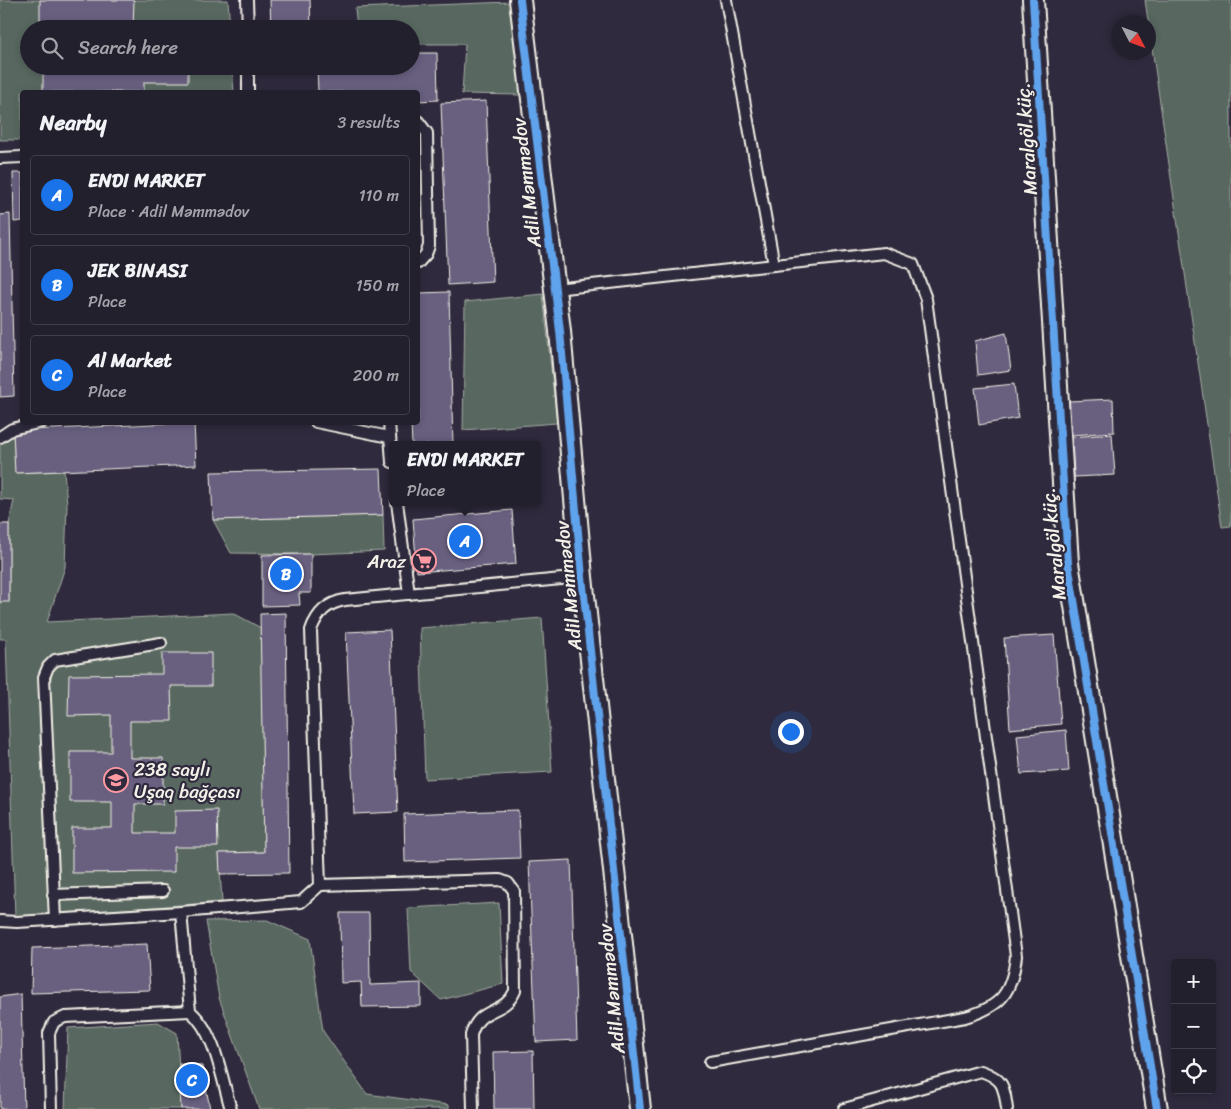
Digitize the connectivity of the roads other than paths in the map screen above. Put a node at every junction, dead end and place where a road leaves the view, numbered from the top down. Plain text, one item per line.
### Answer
1 (247, 0) edge
2 (520, 0) edge
3 (726, 0) edge
4 (1033, 0) edge
5 (248, 20) edge
6 (248, 75) edge
7 (248, 90) edge
8 (420, 124) edge
9 (0, 158) edge
10 (20, 158) edge
11 (423, 183) edge
12 (420, 261) edge
13 (774, 265) junction
14 (555, 289) junction
15 (29, 425) edge
16 (331, 425) edge
17 (389, 425) edge
18 (389, 437) junction
19 (0, 438) edge
20 (389, 441) edge
21 (398, 506) edge
22 (582, 576) junction
23 (409, 594) junction
24 (161, 643) dead end
25 (320, 885) junction
26 (163, 891) dead end
27 (53, 895) junction
28 (181, 912) junction
29 (55, 920) junction
30 (0, 921) edge
31 (190, 1011) junction
32 (710, 1062) dead end
33 (52, 1109) edge
34 (231, 1109) edge
35 (473, 1109) edge
36 (640, 1109) edge
37 (844, 1109) edge
38 (1007, 1109) edge
39 (1157, 1109) edge

1 - 5 lane
2 - 14 street, Adil Məmmədov
3 - 13 lane
4 - 39 street, Maralgöl küç.
6 - 7 lane
8 - 11 lane
9 - 10 lane
11 - 12 lane
13 - 14 lane
13 - 32 lane
14 - 22 street, Adil Məmmədov
15 - 19 lane
16 - 18 lane
17 - 18 lane
18 - 20 lane
21 - 23 lane
22 - 23 lane
22 - 36 street, Adil Məmmədov
23 - 25 lane
24 - 27 lane
25 - 28 lane
25 - 35 lane
26 - 27 lane
27 - 29 lane
28 - 29 lane
28 - 31 lane
29 - 30 lane
31 - 33 lane
31 - 34 lane
37 - 38 lane

